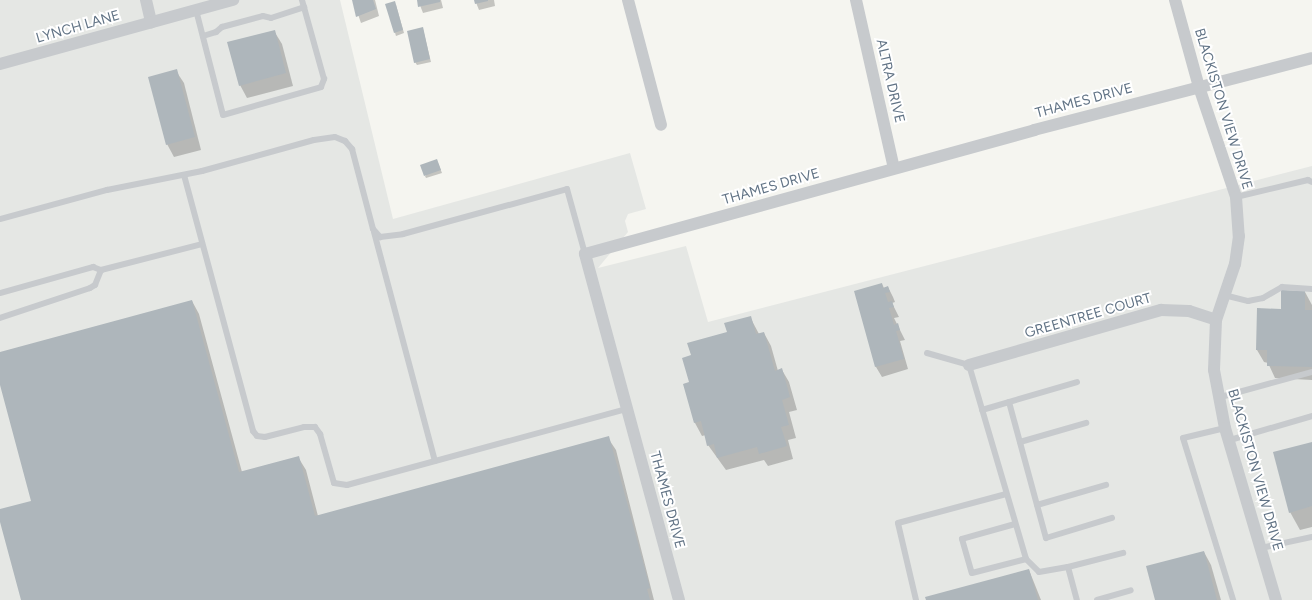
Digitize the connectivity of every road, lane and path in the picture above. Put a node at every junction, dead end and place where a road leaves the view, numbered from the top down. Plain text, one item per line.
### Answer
1 (146, 0) edge
2 (233, 0) edge
3 (302, 0) edge
4 (628, 0) edge
5 (856, 0) edge
6 (1175, 0) edge
7 (304, 8) junction
8 (196, 10) junction
9 (151, 22) junction
10 (203, 36) junction
11 (1312, 58) edge
12 (0, 64) edge
13 (1199, 87) junction
14 (662, 125) dead end
15 (894, 168) junction
16 (184, 175) junction
17 (1312, 182) edge
18 (1236, 197) junction
19 (0, 219) edge
20 (373, 229) junction
21 (202, 244) junction
22 (585, 254) junction
23 (101, 270) junction
24 (1312, 289) edge
25 (0, 293) edge
26 (1224, 295) junction
27 (0, 318) edge
28 (1216, 320) junction
29 (927, 353) dead end
30 (969, 365) junction
31 (1312, 372) edge
32 (1077, 382) dead end
33 (1217, 398) junction
34 (1008, 402) junction
35 (627, 409) junction
36 (982, 410) junction
37 (1312, 416) edge
38 (1086, 423) dead end
39 (1225, 428) junction
40 (1230, 440) junction
41 (1020, 442) junction
42 (434, 461) junction
43 (1106, 485) dead end
44 (1006, 494) junction
45 (1037, 505) junction
46 (1112, 518) dead end
47 (1015, 524) junction
48 (1312, 537) edge
49 (1261, 548) junction
50 (1123, 553) dead end
51 (1026, 558) junction
52 (1068, 567) junction
53 (1131, 590) dead end
54 (679, 600) edge
55 (916, 600) edge
56 (1077, 600) edge
57 (1096, 600) edge
58 (1233, 600) edge
59 (1276, 600) edge

1 - 9 street
2 - 8 street, LYNCH LANE
3 - 7 lane
4 - 14 street
5 - 15 street, ALTRA DRIVE
6 - 13 street, BLACKISTON VIEW DRIVE
7 - 10 lane
7 - 10 lane
8 - 9 street, LYNCH LANE
8 - 10 lane
9 - 12 street, LYNCH LANE
11 - 13 street, THAMES DRIVE
13 - 15 street, THAMES DRIVE
13 - 18 street, BLACKISTON VIEW DRIVE
15 - 22 street, THAMES DRIVE
16 - 19 lane
16 - 20 lane
16 - 21 lane
17 - 18 lane
18 - 26 street, BLACKISTON VIEW DRIVE
20 - 22 lane
20 - 42 lane
21 - 23 lane
21 - 42 lane
22 - 35 street, THAMES DRIVE
23 - 25 lane
23 - 27 lane
24 - 26 lane
26 - 28 street, BLACKISTON VIEW DRIVE
28 - 30 street, GREENTREE COURT
28 - 33 street, BLACKISTON VIEW DRIVE
29 - 30 lane
30 - 36 lane
31 - 33 lane
32 - 34 lane
33 - 39 street, BLACKISTON VIEW DRIVE
34 - 36 lane
34 - 41 lane
35 - 42 lane
35 - 54 street, THAMES DRIVE
36 - 44 lane
37 - 40 lane
38 - 41 lane
39 - 40 street, BLACKISTON VIEW DRIVE
39 - 58 lane
40 - 49 street, BLACKISTON VIEW DRIVE
41 - 45 lane
43 - 45 lane
44 - 47 lane
44 - 55 lane
45 - 46 lane
47 - 51 lane
47 - 51 lane
48 - 49 lane
49 - 59 street, BLACKISTON VIEW DRIVE
50 - 52 lane
51 - 52 lane
52 - 56 lane
53 - 57 lane

